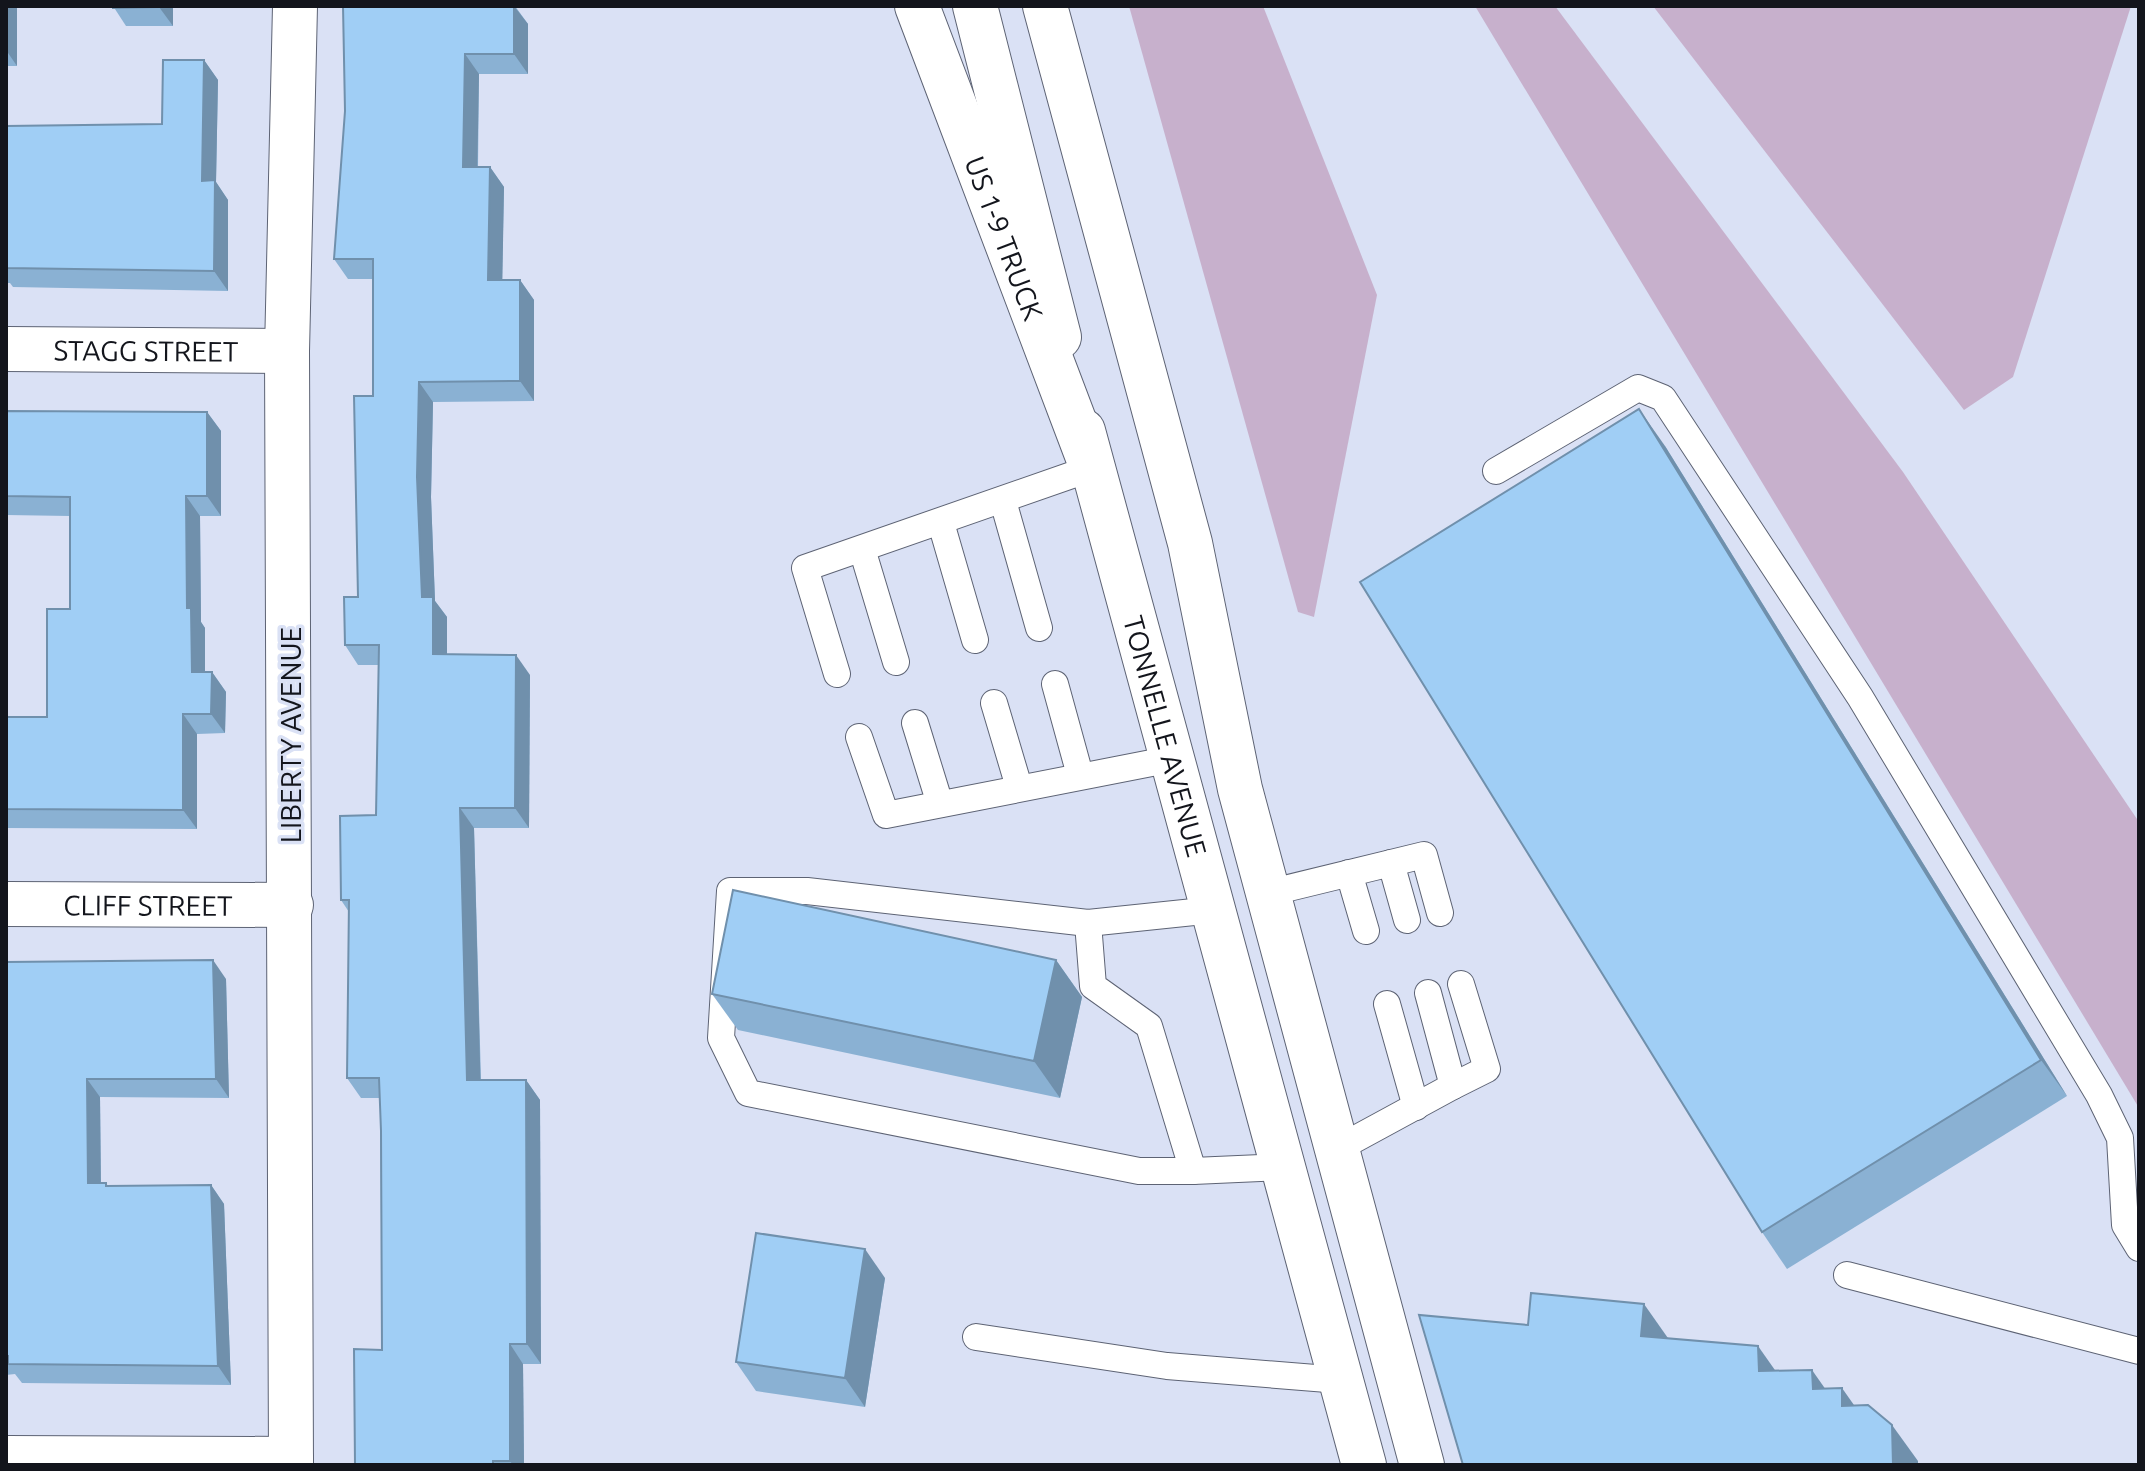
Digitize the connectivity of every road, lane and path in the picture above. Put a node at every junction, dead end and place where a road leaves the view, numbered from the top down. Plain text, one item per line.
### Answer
1 (295, 6) edge
2 (917, 6) edge
3 (975, 6) edge
4 (1045, 6) edge
5 (6, 349) edge
6 (287, 351) junction
7 (1092, 468) junction
8 (1496, 471) dead end
9 (1003, 501) junction
10 (941, 523) junction
11 (862, 549) junction
12 (1039, 628) dead end
13 (975, 640) dead end
14 (896, 662) dead end
15 (837, 674) dead end
16 (1055, 684) dead end
17 (994, 703) dead end
18 (915, 723) dead end
19 (859, 737) dead end
20 (1172, 759) junction
21 (1080, 775) junction
22 (1019, 787) junction
23 (940, 804) junction
24 (1391, 863) junction
25 (1349, 873) junction
26 (1268, 893) junction
27 (6, 904) edge
28 (291, 905) junction
29 (1213, 910) junction
30 (1440, 913) dead end
31 (1407, 920) dead end
32 (1088, 923) junction
33 (1366, 931) dead end
34 (1461, 984) dead end
35 (1428, 993) dead end
36 (1387, 1004) dead end
37 (1453, 1086) junction
38 (1416, 1107) junction
39 (1337, 1149) junction
40 (1283, 1167) junction
41 (1193, 1171) junction
42 (2139, 1248) edge
43 (1847, 1275) dead end
44 (976, 1337) dead end
45 (2139, 1351) edge
46 (1340, 1380) junction
47 (6, 1458) edge
48 (291, 1462) edge
49 (1364, 1465) edge
50 (1422, 1465) edge

1 - 6 main road, LIBERTY AVENUE
2 - 7 main road, US 1-9 TRUCK
3 - 7 main road, TONNELLE AVENUE
4 - 26 main road, TONNELLE AVENUE
5 - 6 main road, STAGG STREET
6 - 28 main road, LIBERTY AVENUE
7 - 9 lane
7 - 20 main road, TONNELLE AVENUE
8 - 42 lane
9 - 10 lane
9 - 12 lane
10 - 11 lane
10 - 13 lane
11 - 14 lane
11 - 15 lane
16 - 21 lane
17 - 22 lane
18 - 23 lane
19 - 23 lane
20 - 21 lane
20 - 29 main road, TONNELLE AVENUE
21 - 22 lane
22 - 23 lane
24 - 25 lane
24 - 30 lane
24 - 31 lane
25 - 26 lane
25 - 33 lane
26 - 39 main road, TONNELLE AVENUE
27 - 28 main road, CLIFF STREET
28 - 48 main road, LIBERTY AVENUE
29 - 32 lane
29 - 40 main road, TONNELLE AVENUE
32 - 41 lane
32 - 41 lane
34 - 37 lane
35 - 37 lane
36 - 38 lane
37 - 38 lane
38 - 39 lane
39 - 50 main road, TONNELLE AVENUE
40 - 41 lane
40 - 46 main road, TONNELLE AVENUE
43 - 45 lane
44 - 46 lane
46 - 49 main road, TONNELLE AVENUE
47 - 48 main road

